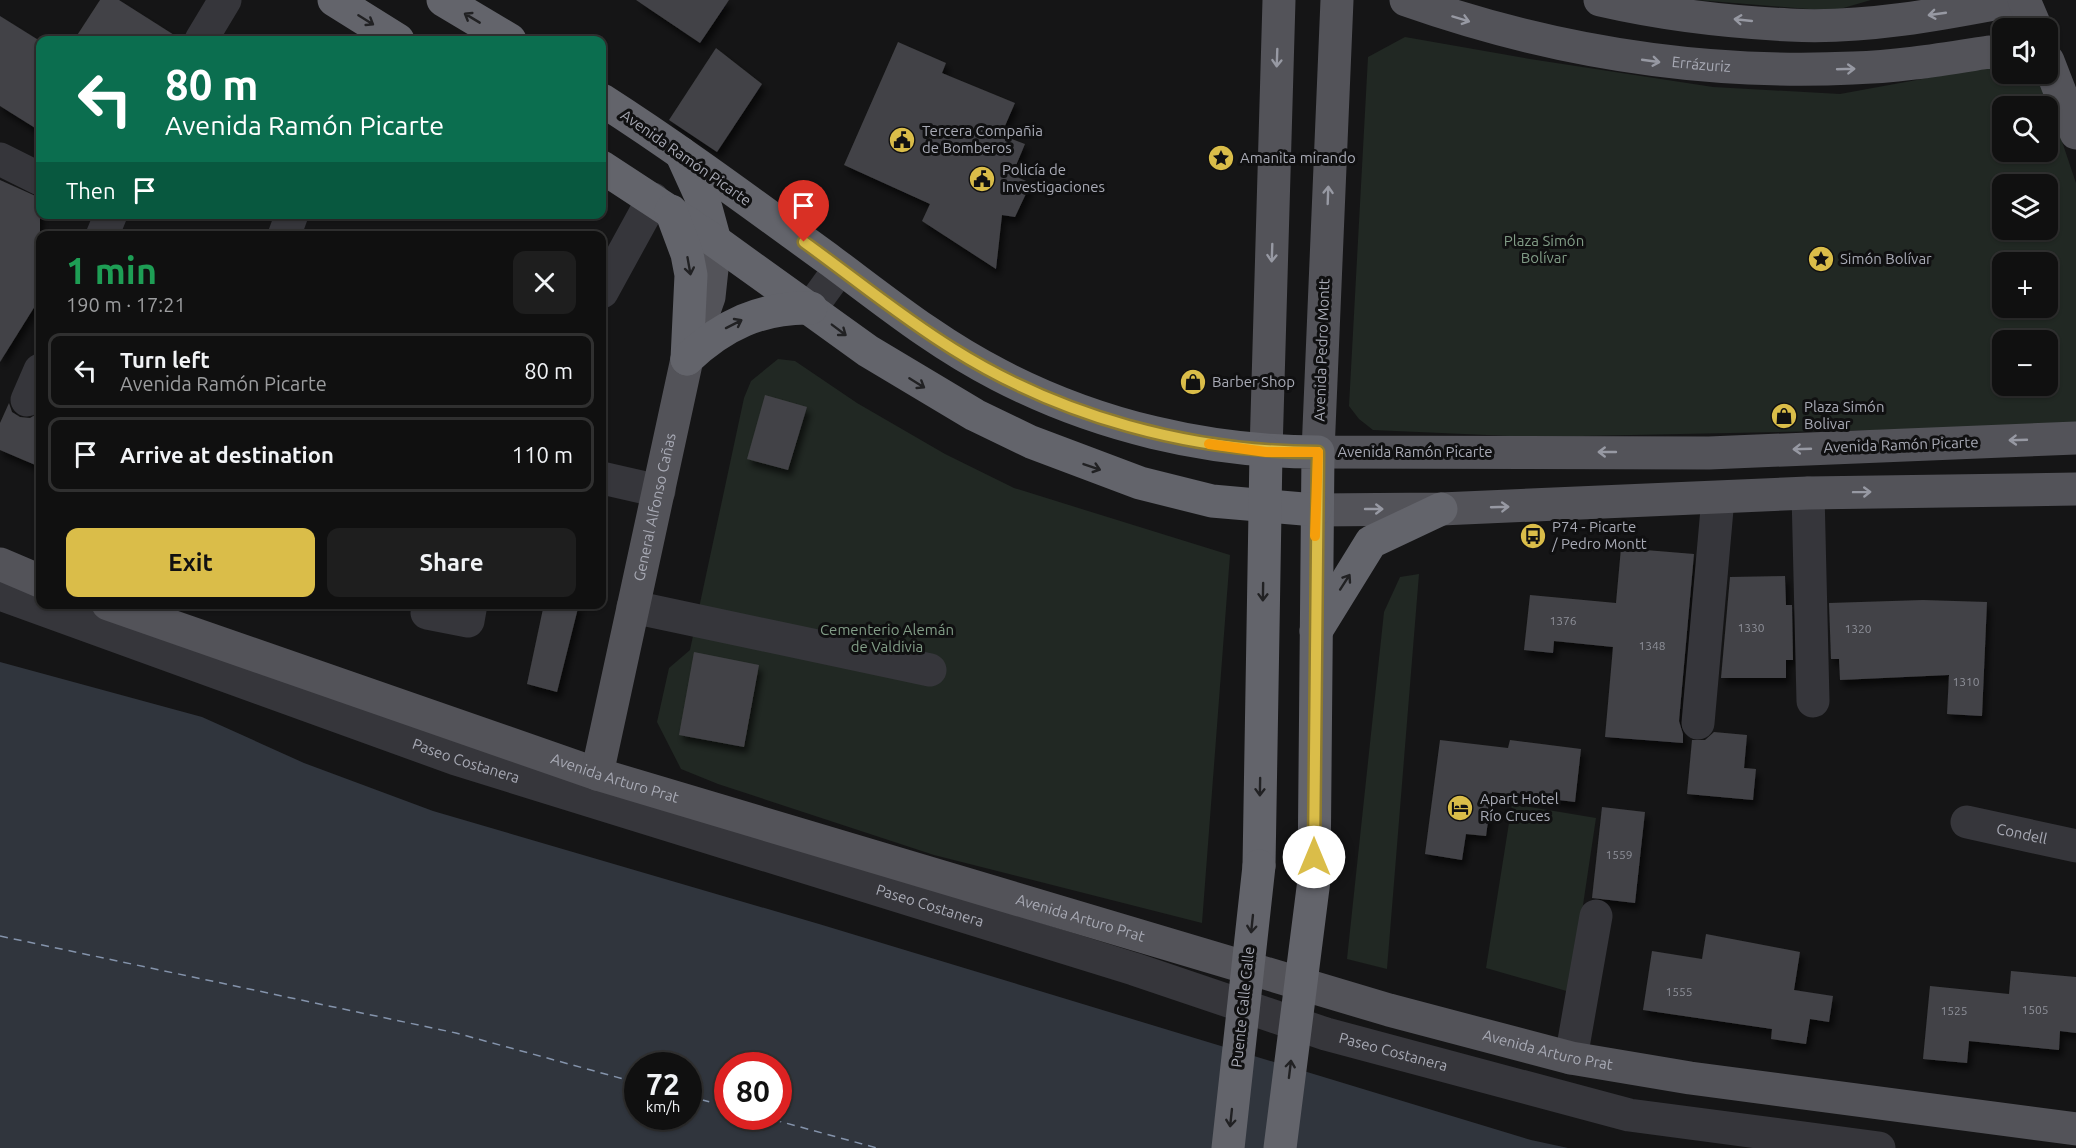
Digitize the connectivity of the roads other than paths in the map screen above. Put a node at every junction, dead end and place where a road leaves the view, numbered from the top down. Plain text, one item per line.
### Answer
1 (225, 0) edge
2 (334, 0) edge
3 (443, 0) edge
4 (1279, 0) edge
5 (1406, 0) edge
6 (1600, 0) edge
7 (2015, 0) edge
8 (2024, 0) edge
9 (1339, 6) edge
10 (2032, 18) edge
11 (203, 36) edge
12 (392, 36) edge
13 (503, 36) edge
14 (1992, 53) edge
15 (2056, 84) edge
16 (606, 103) edge
17 (2076, 133) edge
18 (679, 149) junction
19 (0, 159) edge
20 (606, 170) edge
21 (36, 177) edge
22 (662, 205) junction
23 (715, 241) junction
24 (840, 268) junction
25 (606, 286) edge
26 (811, 308) junction
27 (687, 359) junction
28 (36, 379) edge
29 (27, 400) dead end
30 (2076, 438) edge
31 (1266, 452) junction
32 (1318, 452) junction
33 (606, 479) edge
34 (2076, 489) edge
35 (659, 491) junction
36 (1808, 493) junction
37 (1718, 498) junction
38 (1264, 507) junction
39 (1441, 509) junction
40 (1315, 510) junction
41 (0, 564) edge
42 (36, 579) edge
43 (0, 594) edge
44 (36, 607) edge
45 (633, 607) junction
46 (40, 609) edge
47 (122, 609) edge
48 (428, 609) edge
49 (470, 609) edge
50 (1315, 633) junction
51 (930, 670) dead end
52 (1813, 701) dead end
53 (1698, 723) dead end
54 (597, 774) junction
55 (1967, 822) dead end
56 (2076, 846) edge
57 (1596, 916) dead end
58 (1571, 1058) junction
59 (2076, 1129) edge
60 (1228, 1148) edge
61 (1280, 1148) edge
62 (1879, 1148) edge

1 - 11 street
2 -> 12 highway
13 -> 3 highway
4 -> 31 main road
5 -> 14 main road, Errázuriz
7 -> 6 main road
8 - 10 main road
32 -> 9 main road, Avenida Pedro Montt
15 - 17 main road
16 - 18 highway, Avenida Ramón Picarte
18 - 23 highway
18 - 24 highway, Avenida Ramón Picarte
19 - 21 street
20 - 22 highway
22 - 23 highway
22 - 25 street
22 -> 27 highway
23 - 26 highway
23 - 27 main road, General Alfonso Cañas
24 - 26 street
24 - 31 highway, Avenida Ramón Picarte
27 -> 26 highway
26 -> 38 highway
27 - 35 main road, General Alfonso Cañas
28 - 29 street
30 -> 32 main road, Avenida Ramón Picarte
31 - 32 highway, Avenida Ramón Picarte
31 - 38 highway
32 - 40 highway, Avenida Pedro Montt
33 - 35 street
36 -> 34 main road
35 - 45 main road, General Alfonso Cañas
36 - 37 main road
36 - 52 street
39 -> 37 main road
37 - 53 street
38 - 40 highway
38 -> 60 highway, Puente Calle Calle, bridge
40 -> 39 main road
50 -> 39 highway
40 - 50 highway, Avenida Pedro Montt
41 - 42 main road
43 - 44 street, Paseo Costanera
45 - 51 street
45 - 54 main road, General Alfonso Cañas
46 - 62 street, Paseo Costanera
47 - 54 main road, Avenida Arturo Prat
48 - 49 street
61 -> 50 highway, Avenida Pedro Montt, bridge
54 - 58 main road, Avenida Arturo Prat
55 - 56 street, Condell
57 - 58 street
58 - 59 main road, Avenida Arturo Prat

